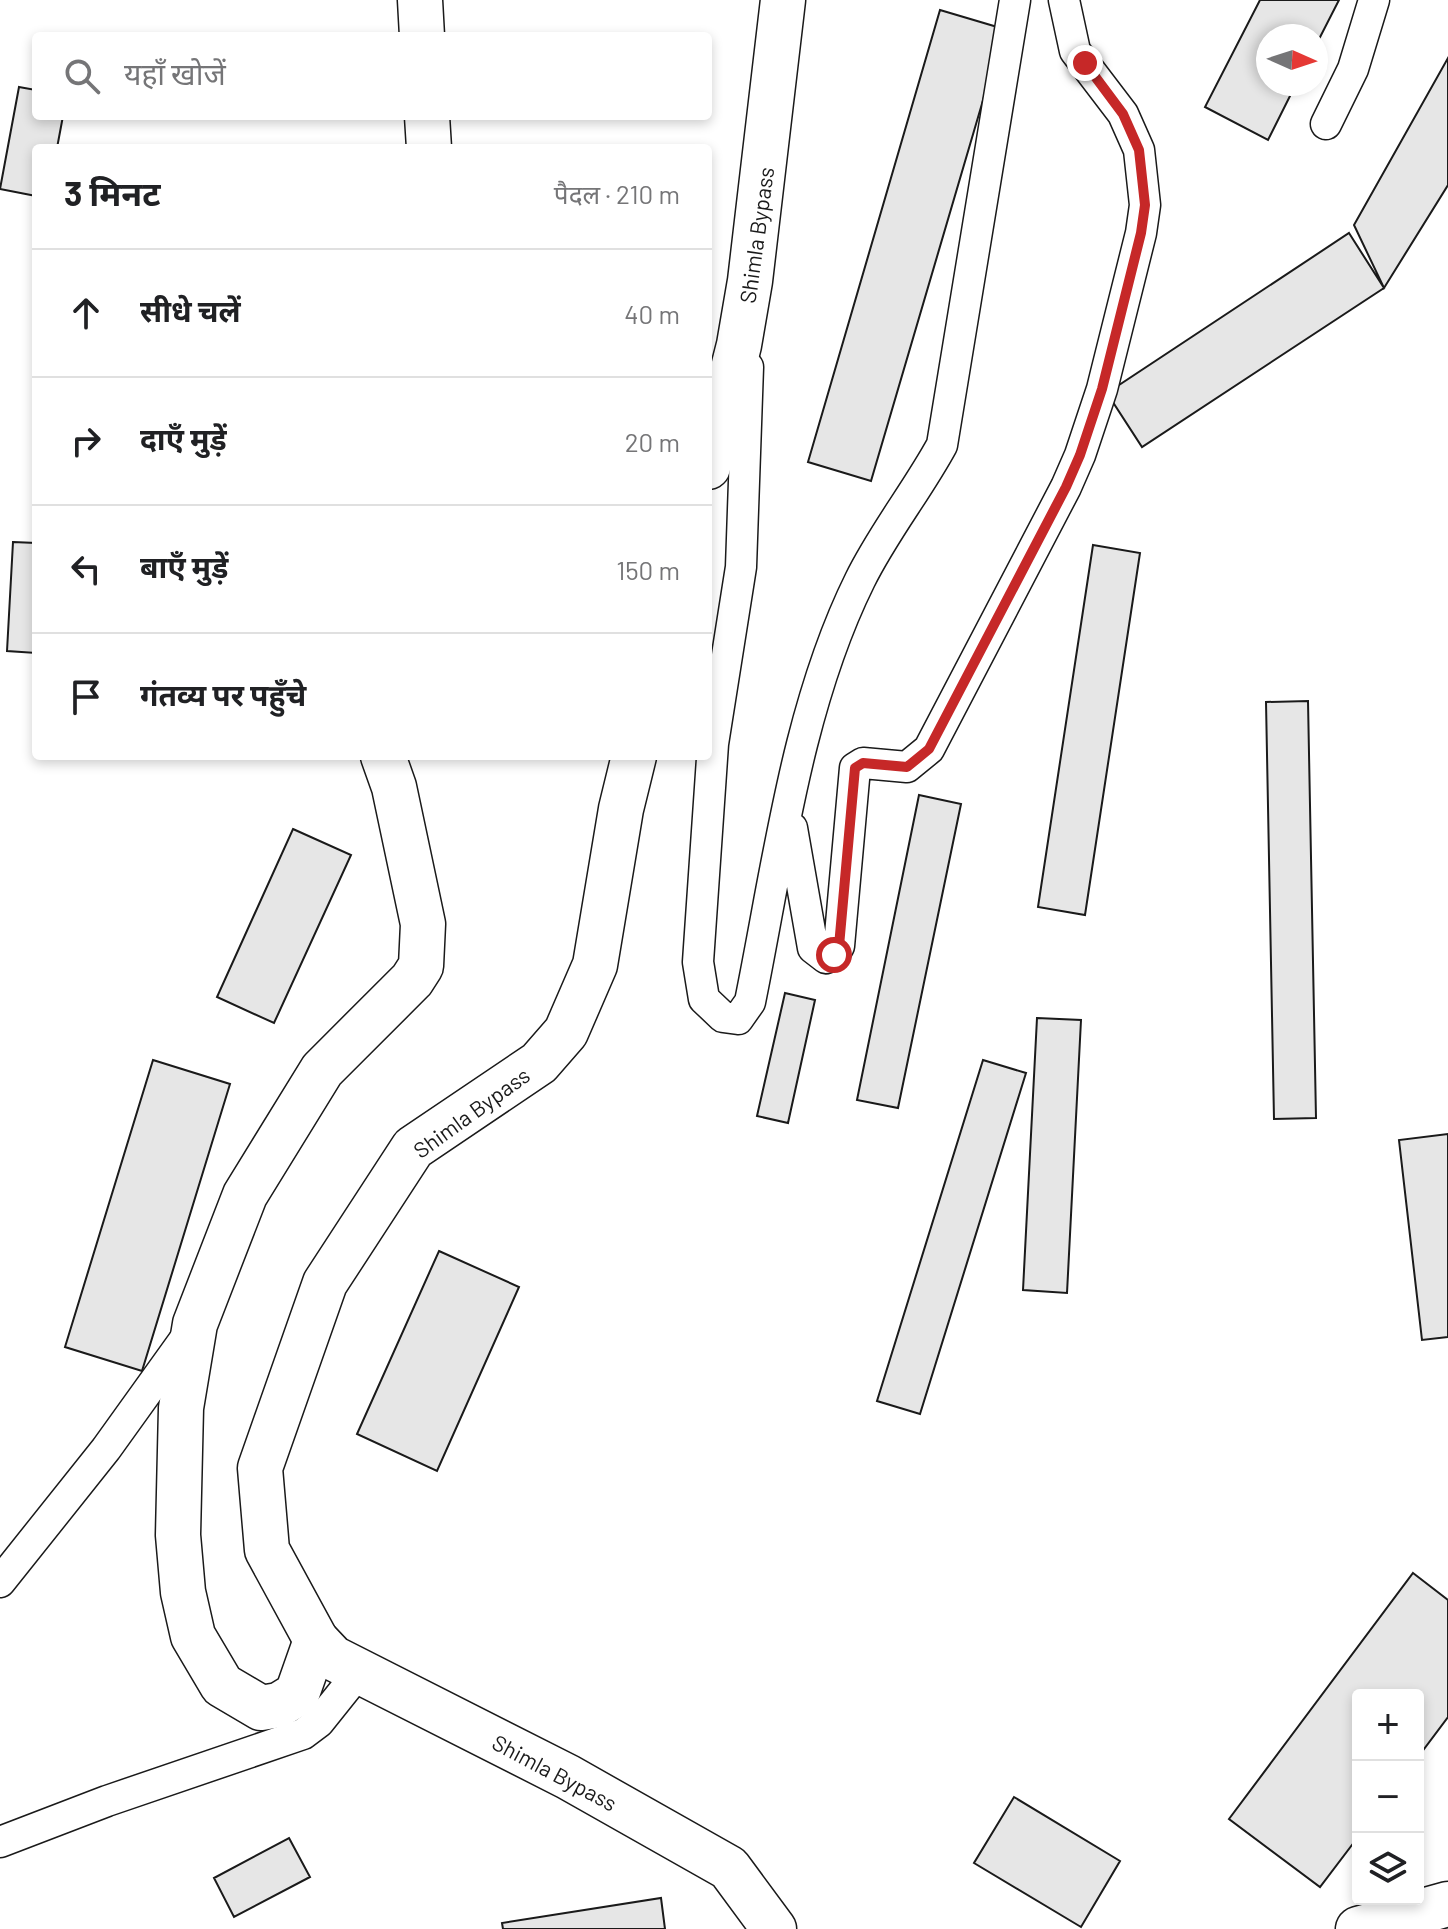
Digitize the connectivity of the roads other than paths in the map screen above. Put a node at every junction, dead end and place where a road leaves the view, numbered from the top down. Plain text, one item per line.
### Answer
1 (420, 0) edge
2 (783, 0) edge
3 (1015, 0) edge
4 (1064, 0) edge
5 (1374, 0) edge
6 (422, 32) edge
7 (427, 120) edge
8 (1326, 124) dead end
9 (429, 144) edge
10 (750, 281) junction
11 (712, 451) edge
12 (712, 759) edge
13 (384, 760) edge
14 (633, 760) edge
15 (712, 760) edge
16 (789, 812) junction
17 (195, 1324) junction
18 (0, 1582) edge
19 (316, 1640) junction
20 (359, 1672) junction
21 (0, 1842) edge
22 (1448, 1904) edge
23 (774, 1929) edge
24 (1358, 1929) edge

1 - 6 main road
2 - 10 main road, Shimla Bypass
3 - 16 street
4 - 16 street
5 - 8 street
7 - 9 main road
10 - 11 main road, Shimla Bypass
10 - 12 street
13 - 17 main road
14 - 19 main road, Shimla Bypass
15 - 16 street
17 - 18 street
17 - 19 main road
19 - 20 main road, Shimla Bypass
20 - 21 street
20 - 23 main road, Shimla Bypass
22 - 24 main road

